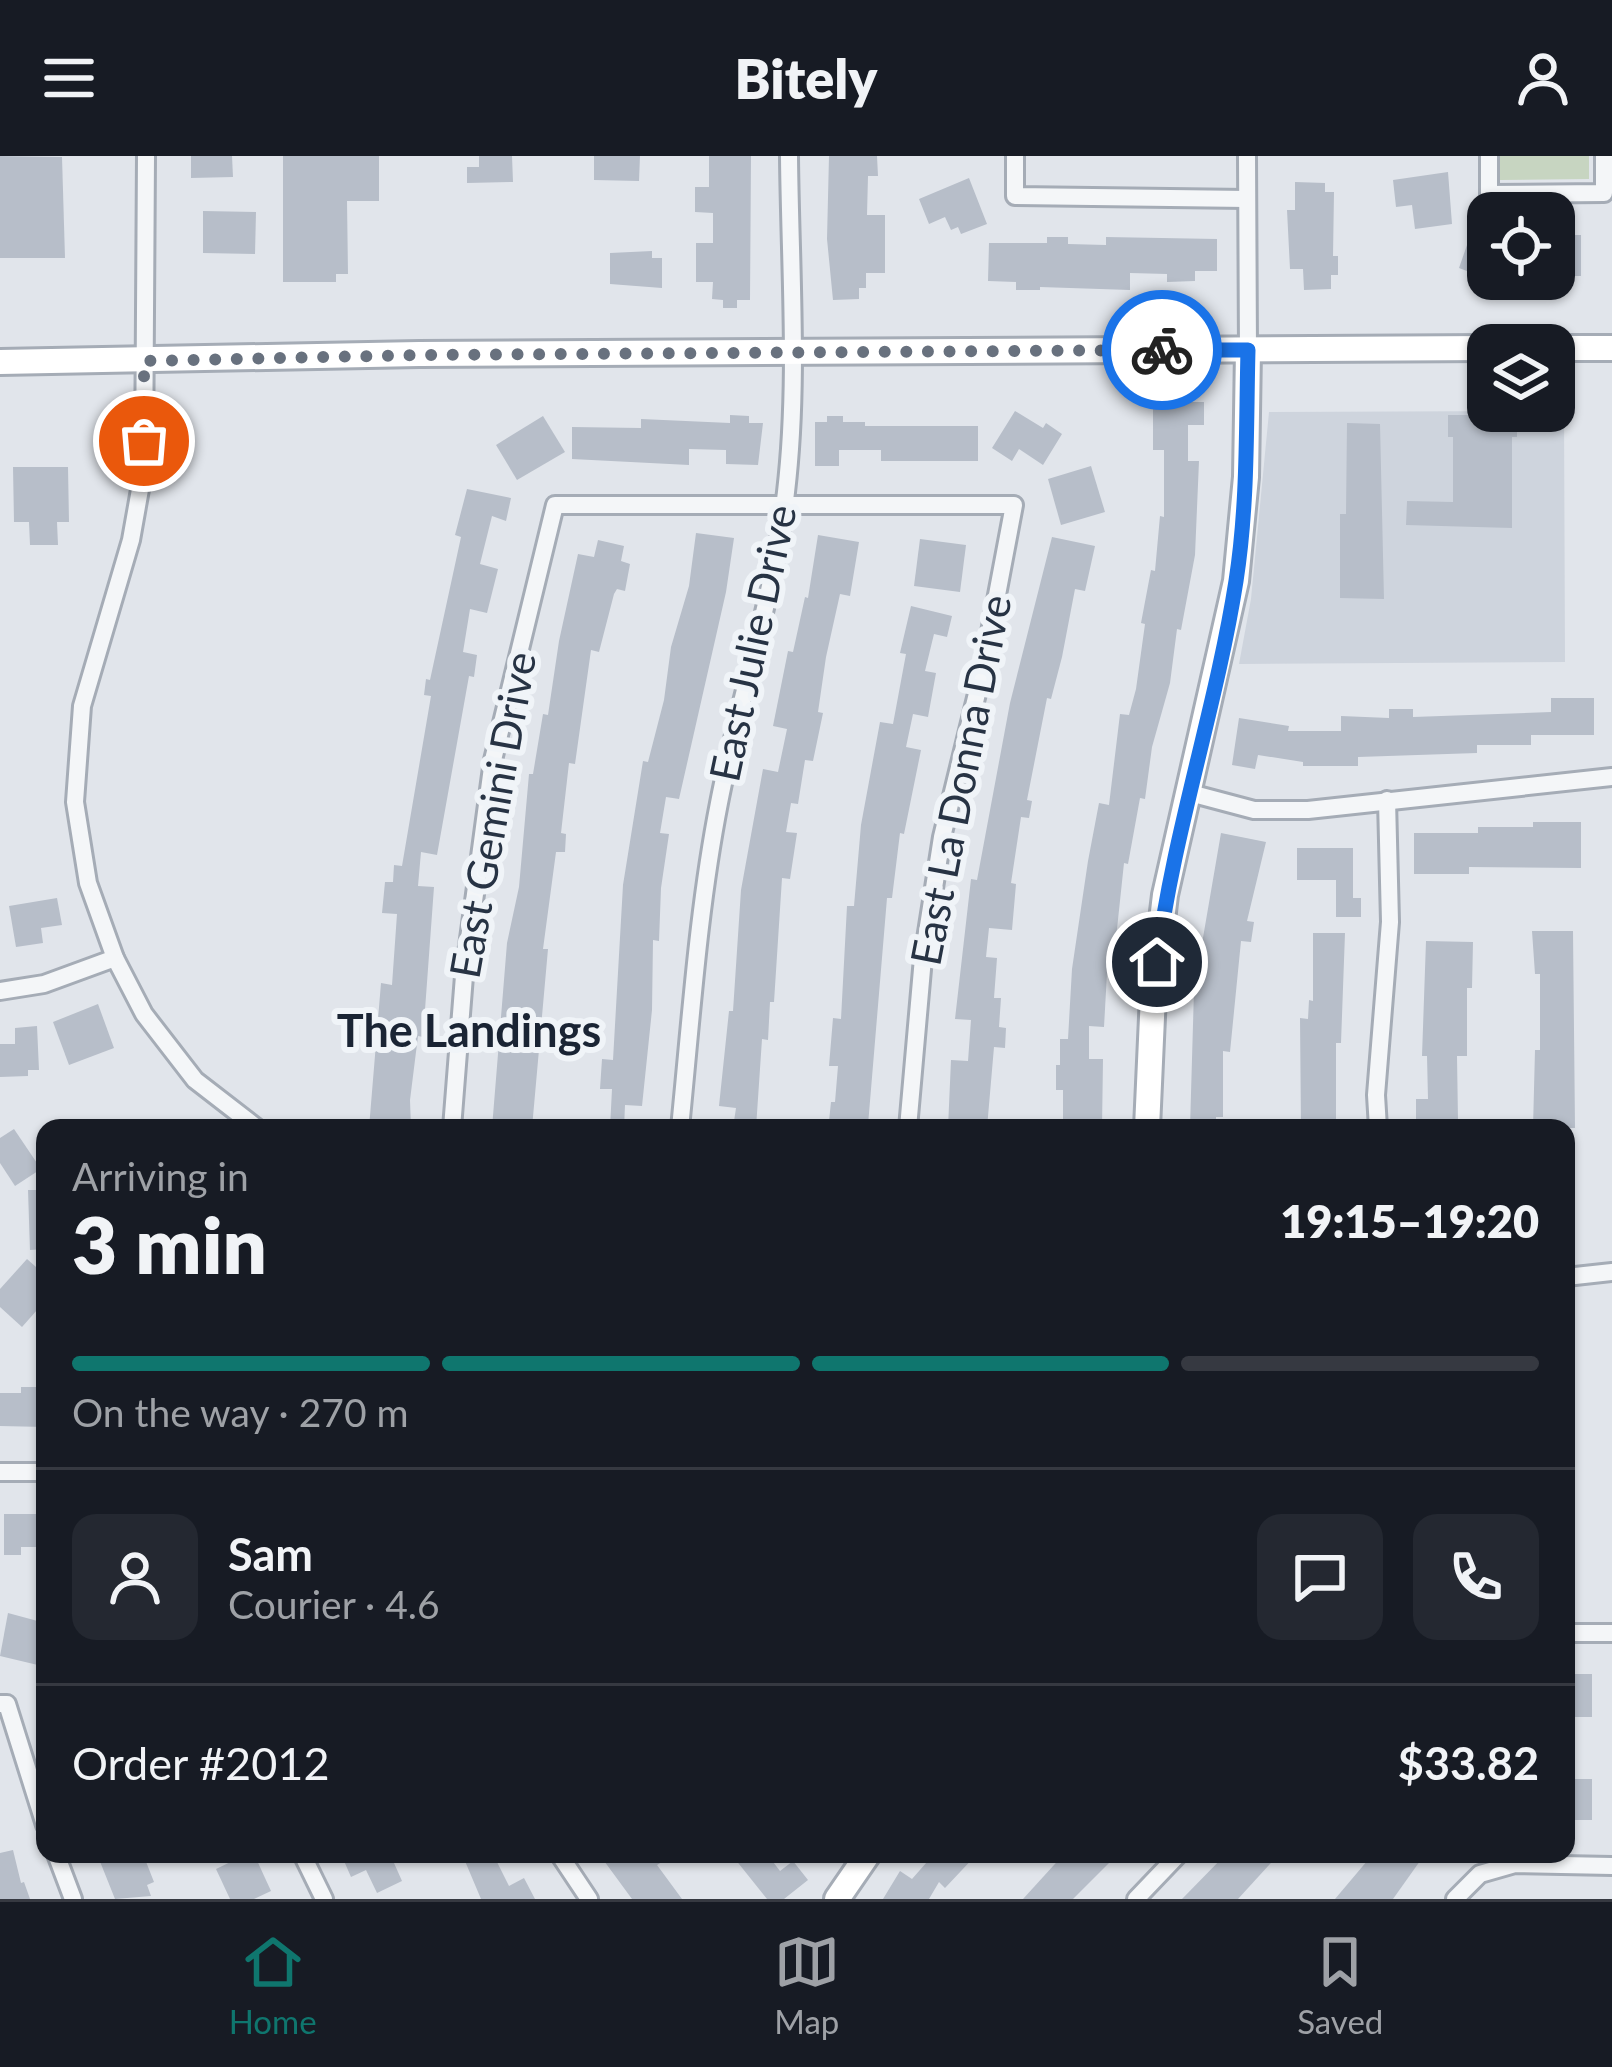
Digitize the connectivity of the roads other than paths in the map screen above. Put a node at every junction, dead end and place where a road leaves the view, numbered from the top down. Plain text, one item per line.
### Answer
1 (146, 156) edge
2 (790, 156) edge
3 (1015, 156) edge
4 (1247, 156) edge
5 (1489, 156) edge
6 (1604, 156) edge
7 (1247, 199) junction
8 (1575, 348) edge
9 (1612, 348) edge
10 (1467, 349) edge
11 (1248, 350) junction
12 (790, 352) junction
13 (144, 361) junction
14 (0, 362) edge
15 (784, 505) junction
16 (1612, 777) edge
17 (1190, 794) junction
18 (1387, 800) junction
19 (115, 958) junction
20 (0, 992) edge
21 (245, 1119) edge
22 (453, 1119) edge
23 (681, 1119) edge
24 (909, 1119) edge
25 (1147, 1119) edge
26 (1377, 1119) edge
27 (1612, 1272) edge
28 (1575, 1276) edge
29 (0, 1472) edge
30 (36, 1472) edge
31 (1575, 1633) edge
32 (1612, 1633) edge
33 (0, 1703) edge
34 (36, 1796) edge
35 (59, 1863) edge
36 (306, 1863) edge
37 (565, 1863) edge
38 (853, 1863) edge
39 (1170, 1863) edge
40 (1612, 1865) edge
41 (73, 1899) edge
42 (324, 1899) edge
43 (589, 1899) edge
44 (837, 1899) edge
45 (1136, 1899) edge
46 (1455, 1899) edge

1 - 13 street
2 - 12 street, East Julie Drive
3 - 7 street
4 - 7 street
5 - 6 street
7 - 11 street
8 - 9 main road
10 - 11 main road
11 - 12 main road
11 - 17 main road
12 - 13 main road
12 - 15 street, East Julie Drive
13 - 14 main road
13 - 19 street
15 - 22 street, East Gemini Drive
15 - 23 street, East Julie Drive
15 - 24 street, East La Donna Drive
16 - 18 street
17 - 18 street
17 - 25 main road
18 - 26 street
19 - 20 street
19 - 21 street
27 - 28 street
29 - 30 street
31 - 32 street
33 - 34 street
35 - 41 street
36 - 42 street
37 - 43 street
38 - 44 main road
39 - 45 street
40 - 46 street

